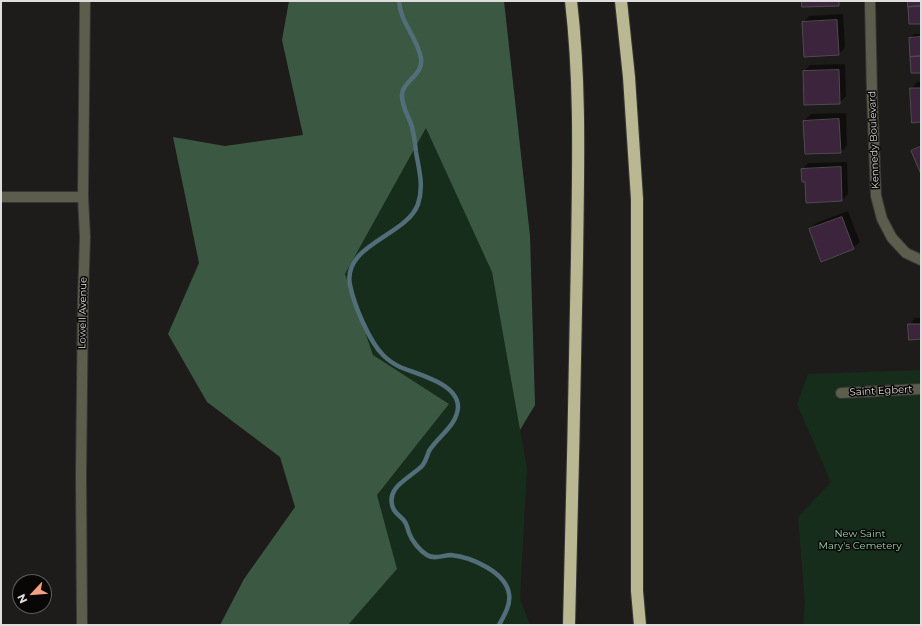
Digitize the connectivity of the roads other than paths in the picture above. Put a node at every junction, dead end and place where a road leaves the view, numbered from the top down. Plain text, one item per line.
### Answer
1 (85, 1) edge
2 (571, 1) edge
3 (621, 1) edge
4 (870, 1) edge
5 (83, 197) junction
6 (1, 198) edge
7 (921, 260) edge
8 (921, 388) edge
9 (841, 393) dead end
10 (82, 625) edge
11 (569, 625) edge
12 (640, 625) edge

1 - 5 street, Lowell Avenue
2 - 11 highway
3 - 12 highway
4 - 7 street, Kennedy Boulevard
5 - 6 street
5 - 10 street, Lowell Avenue
8 - 9 street, Saint Egbert

